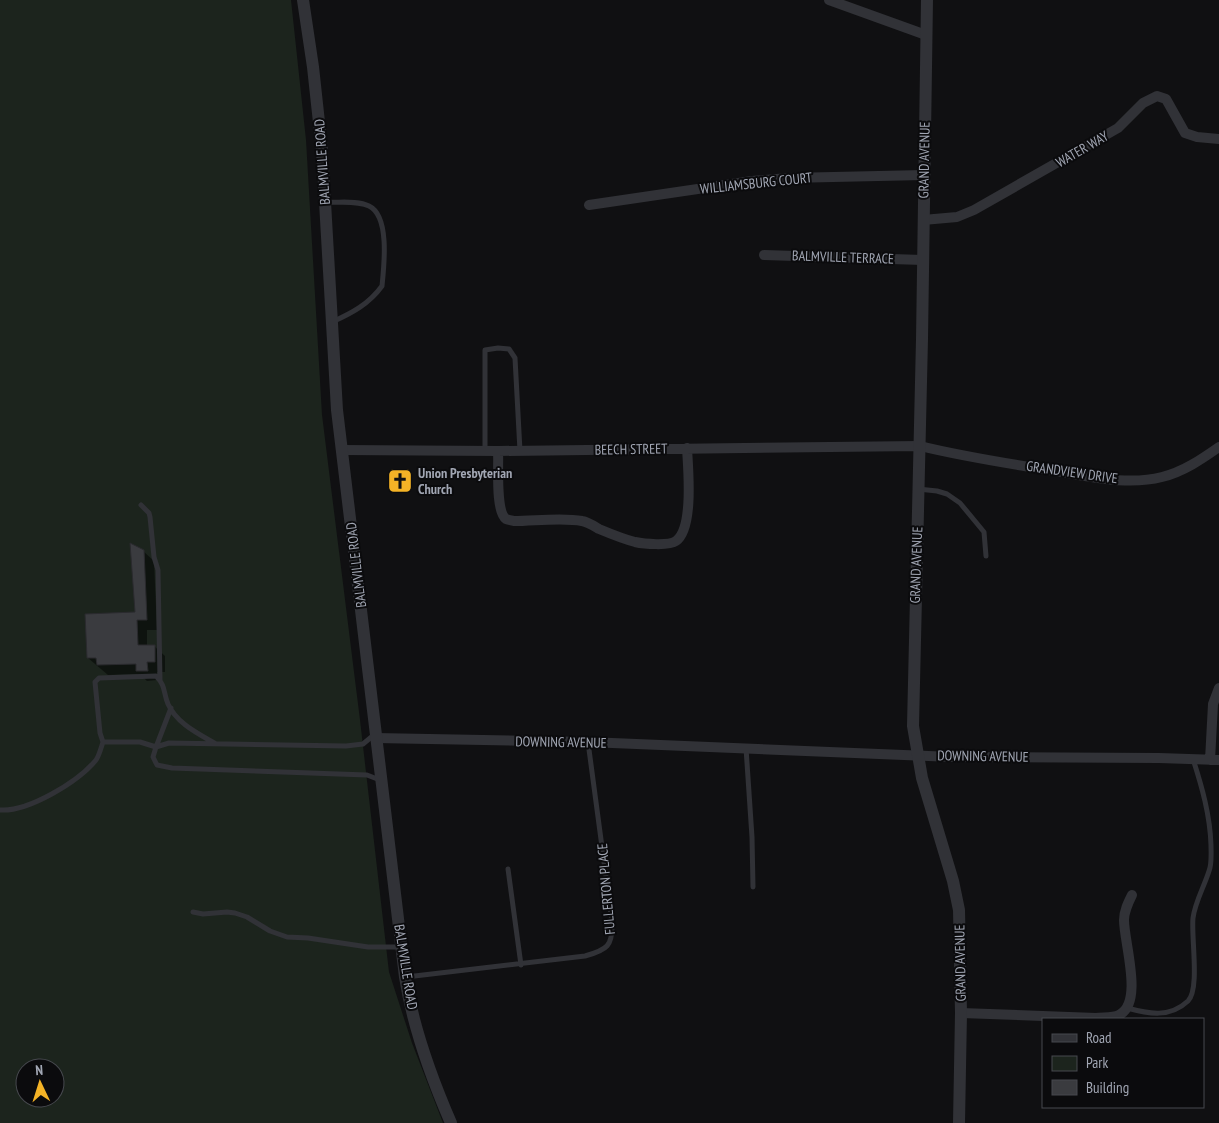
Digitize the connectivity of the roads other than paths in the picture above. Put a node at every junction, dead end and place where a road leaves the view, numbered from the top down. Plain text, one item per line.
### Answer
1 (303, 0) edge
2 (829, 0) edge
3 (927, 0) edge
4 (926, 35) junction
5 (1219, 140) edge
6 (924, 175) junction
7 (325, 202) junction
8 (589, 205) dead end
9 (923, 220) junction
10 (764, 255) dead end
11 (923, 260) junction
12 (331, 322) junction
13 (920, 446) junction
14 (1219, 447) edge
15 (687, 448) junction
16 (342, 450) junction
17 (485, 451) junction
18 (498, 451) junction
19 (520, 451) junction
20 (918, 489) junction
21 (141, 505) dead end
22 (986, 556) dead end
23 (160, 680) junction
24 (1219, 688) edge
25 (171, 708) junction
26 (375, 736) junction
27 (102, 742) junction
28 (588, 742) junction
29 (217, 744) junction
30 (156, 747) junction
31 (746, 747) junction
32 (917, 755) junction
33 (1193, 759) junction
34 (1214, 760) edge
35 (380, 780) junction
36 (0, 810) edge
37 (508, 869) dead end
38 (753, 887) dead end
39 (1132, 895) dead end
40 (193, 912) dead end
41 (401, 947) junction
42 (521, 965) junction
43 (405, 977) junction
44 (1127, 1008) junction
45 (961, 1013) junction
46 (451, 1123) edge
47 (959, 1123) edge

1 - 7 street, BALMVILLE ROAD
2 - 4 street
3 - 4 street, GRAND AVENUE
4 - 6 street, GRAND AVENUE
5 - 9 street, WATER WAY
6 - 8 street, WILLIAMSBURG COURT
6 - 9 street, GRAND AVENUE
7 - 12 street, BALMVILLE ROAD
7 - 12 lane
9 - 11 street, GRAND AVENUE
10 - 11 street, BALMVILLE TERRACE
11 - 13 street, GRAND AVENUE
12 - 16 street, BALMVILLE ROAD
13 - 14 street, GRANDVIEW DRIVE
13 - 15 street, BEECH STREET
13 - 20 street, GRAND AVENUE
15 - 18 street
15 - 19 street, BEECH STREET
16 - 17 street, BEECH STREET
16 - 26 street, BALMVILLE ROAD
17 - 18 street, BEECH STREET
17 - 19 lane
18 - 19 street, BEECH STREET
20 - 22 lane
20 - 32 street, GRAND AVENUE
21 - 23 lane
23 - 25 lane
23 - 27 lane
24 - 34 street
25 - 29 lane
25 - 30 lane
26 - 28 street, DOWNING AVENUE
26 - 29 lane
26 - 35 street, BALMVILLE ROAD
27 - 30 lane
27 - 36 lane
28 - 31 street, DOWNING AVENUE
28 - 42 lane, FULLERTON PLACE
29 - 30 lane
30 - 35 lane
31 - 32 street, DOWNING AVENUE
31 - 38 lane
32 - 33 street, DOWNING AVENUE
32 - 45 street, GRAND AVENUE
33 - 34 street, DOWNING AVENUE
33 - 44 lane
35 - 41 street, BALMVILLE ROAD
37 - 42 lane
39 - 44 street
40 - 41 lane
41 - 43 street, BALMVILLE ROAD
42 - 43 lane, FULLERTON PLACE
43 - 46 street, BALMVILLE ROAD
44 - 45 street
45 - 47 street, GRAND AVENUE

